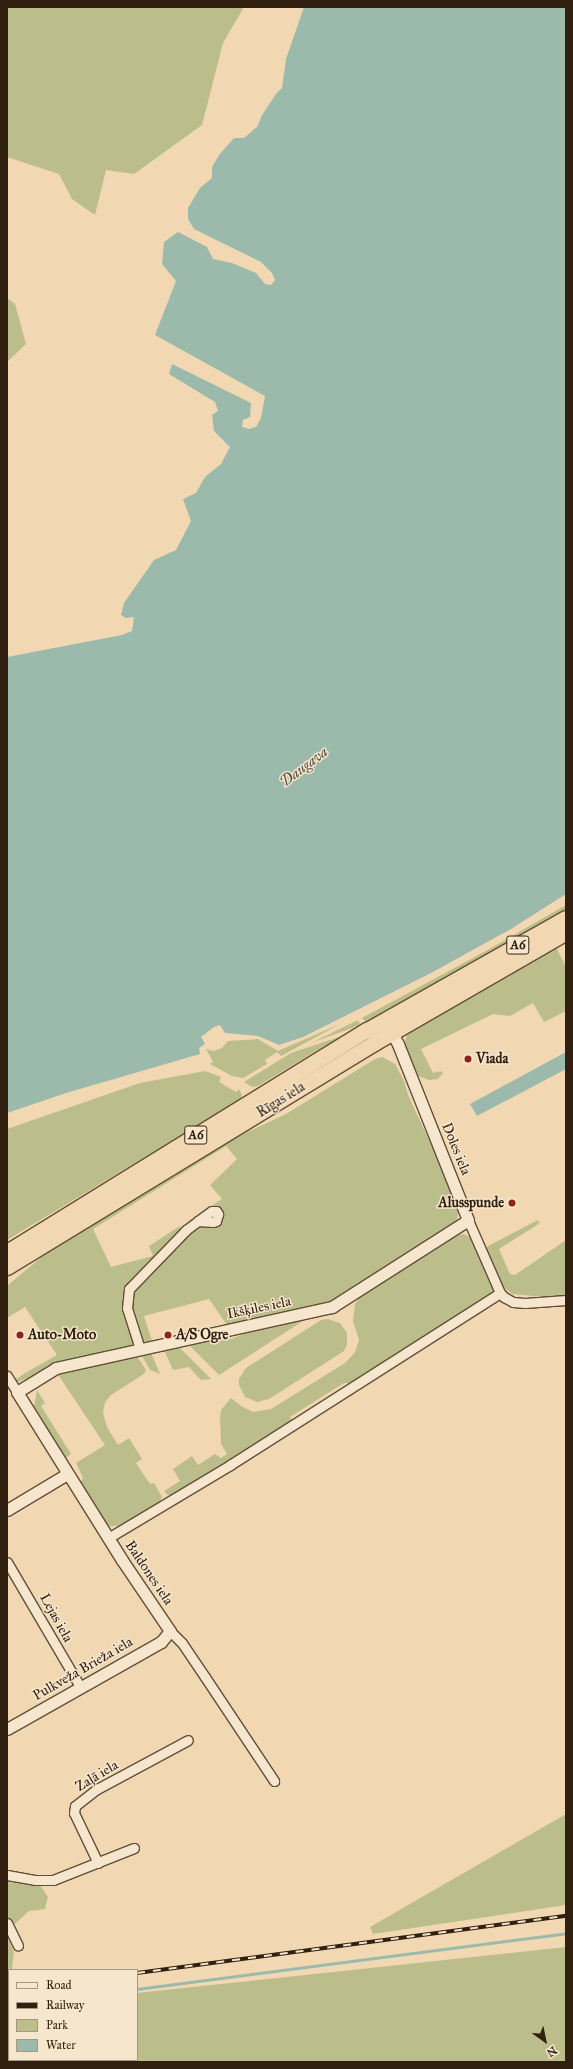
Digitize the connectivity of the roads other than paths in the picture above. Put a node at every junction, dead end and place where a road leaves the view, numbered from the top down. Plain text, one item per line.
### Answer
1 (561, 928) edge
2 (388, 1026) junction
3 (468, 1220) junction
4 (198, 1221) dead end
5 (7, 1252) edge
6 (7, 1267) edge
7 (500, 1293) junction
8 (566, 1300) edge
9 (140, 1349) junction
10 (7, 1376) edge
11 (17, 1392) junction
12 (67, 1474) junction
13 (7, 1510) edge
14 (108, 1538) junction
15 (7, 1562) edge
16 (170, 1631) junction
17 (81, 1688) junction
18 (7, 1729) edge
19 (188, 1740) dead end
20 (274, 1781) dead end
21 (134, 1848) dead end
22 (98, 1863) junction
23 (7, 1875) edge
24 (7, 1923) edge
25 (18, 1946) dead end

1 - 2 highway, Rīgas iela / A6
2 - 3 street, Doles iela
2 - 5 highway, Rīgas iela / A6
2 - 6 highway, Rīgas iela / A6
3 - 7 street, Doles iela
3 - 9 street, Ikšķiles iela
4 - 9 street
7 - 8 street
7 - 14 street
9 - 11 street, Ikšķiles iela
10 - 11 street, Baldones iela
11 - 12 street, Baldones iela
12 - 13 street
12 - 14 street, Baldones iela
14 - 16 street, Baldones iela
15 - 17 street, Lejas iela
16 - 17 street, Pulkveža Brieža iela
16 - 20 street, Baldones iela
17 - 18 street, Pulkveža Brieža iela
19 - 22 street, Zaļā iela
21 - 22 street
22 - 23 street
24 - 25 street

